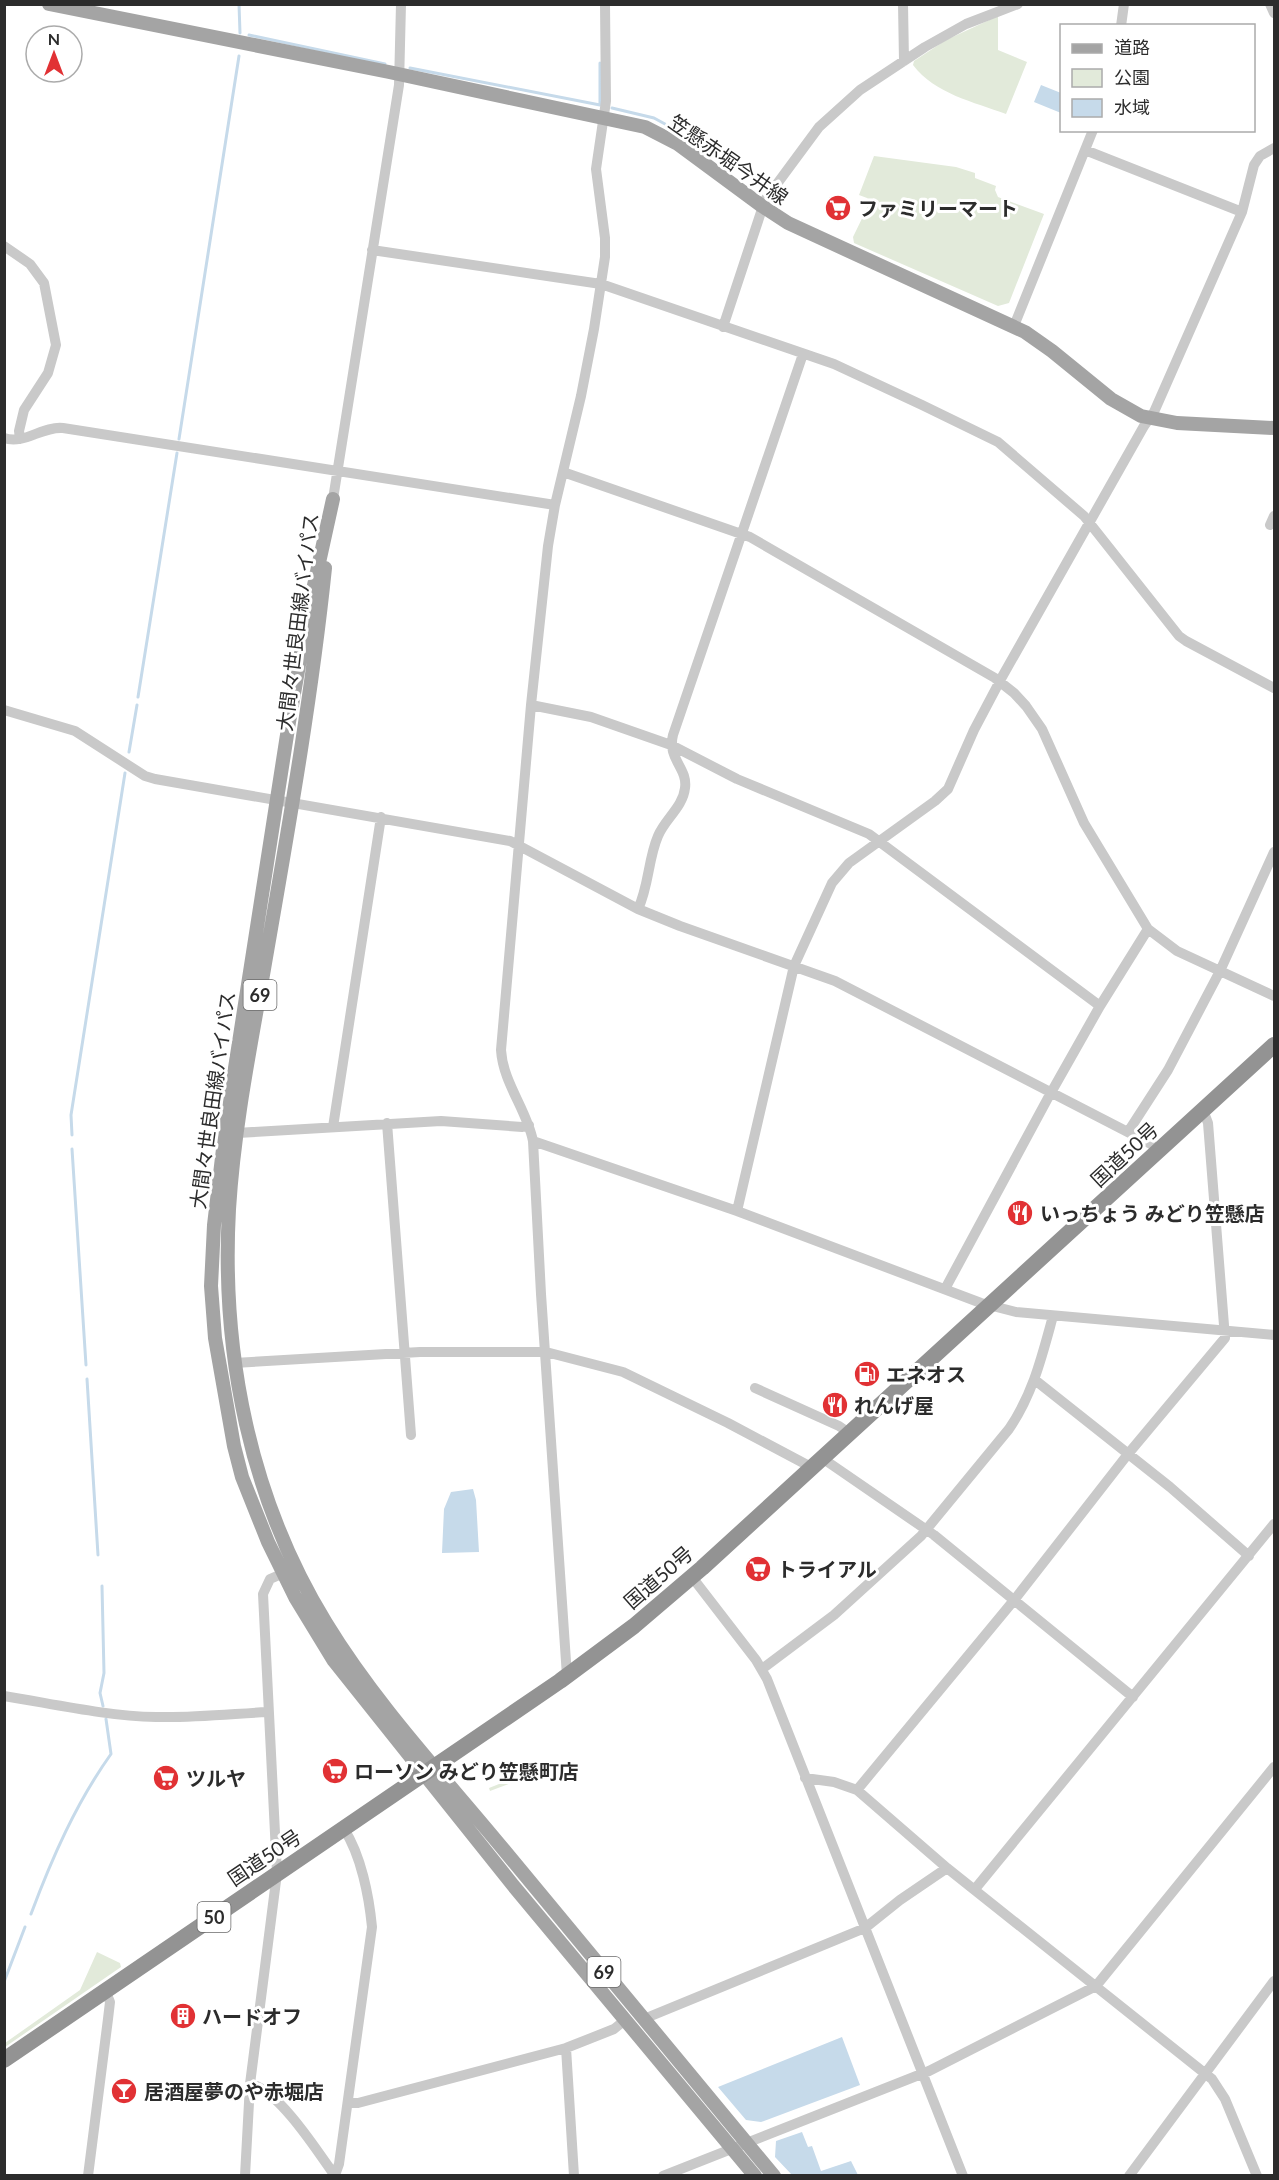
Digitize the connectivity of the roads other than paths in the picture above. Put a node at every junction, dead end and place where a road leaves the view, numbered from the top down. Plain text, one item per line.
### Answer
1 (49, 4) edge
2 (401, 4) edge
3 (605, 4) edge
4 (903, 4) edge
5 (1018, 4) edge
6 (1124, 4) edge
7 (1272, 5) edge
8 (96, 9) edge
9 (1275, 13) edge
10 (1121, 24) edge
11 (904, 61) junction
12 (400, 74) junction
13 (604, 117) junction
14 (1092, 132) edge
15 (1275, 148) edge
16 (1085, 150) junction
17 (762, 206) junction
18 (1242, 212) junction
19 (4, 246) edge
20 (372, 250) junction
21 (601, 284) junction
22 (1014, 326) junction
23 (723, 327) junction
24 (802, 354) junction
25 (1149, 418) junction
26 (1275, 428) edge
27 (4, 438) edge
28 (20, 439) junction
29 (338, 471) junction
30 (564, 472) junction
31 (333, 499) junction
32 (555, 505) junction
33 (1090, 521) junction
34 (741, 534) junction
35 (1000, 682) junction
36 (1275, 688) edge
37 (531, 705) junction
38 (4, 710) edge
39 (671, 745) junction
40 (277, 799) junction
41 (293, 802) junction
42 (381, 817) junction
43 (880, 841) junction
44 (519, 844) junction
45 (1275, 852) edge
46 (638, 909) junction
47 (1148, 929) junction
48 (794, 966) junction
49 (1220, 971) junction
50 (1275, 996) edge
51 (1101, 1006) junction
52 (1275, 1045) edge
53 (1052, 1093) junction
54 (1203, 1110) junction
55 (387, 1123) junction
56 (529, 1125) junction
57 (333, 1127) junction
58 (1128, 1132) junction
59 (237, 1133) junction
60 (533, 1142) junction
61 (1159, 1151) junction
62 (737, 1211) junction
63 (945, 1289) junction
64 (989, 1305) junction
65 (1053, 1316) junction
66 (1225, 1331) junction
67 (1275, 1335) edge
68 (404, 1352) junction
69 (546, 1352) junction
70 (234, 1362) junction
71 (1035, 1380) junction
72 (755, 1388) dead end
73 (849, 1433) junction
74 (411, 1435) dead end
75 (1128, 1454) junction
76 (817, 1462) junction
77 (1275, 1524) edge
78 (927, 1530) junction
79 (1249, 1556) junction
80 (284, 1573) junction
81 (692, 1577) junction
82 (1015, 1599) junction
83 (762, 1669) junction
84 (567, 1676) junction
85 (4, 1696) edge
86 (1133, 1697) junction
87 (267, 1712) junction
88 (1275, 1767) edge
89 (429, 1771) junction
90 (806, 1778) junction
91 (857, 1790) junction
92 (344, 1829) junction
93 (947, 1868) junction
94 (277, 1873) junction
95 (975, 1889) junction
96 (865, 1928) junction
97 (1096, 1986) junction
98 (1272, 1988) edge
99 (106, 1992) junction
100 (625, 2020) junction
101 (645, 2021) junction
102 (566, 2048) junction
103 (4, 2060) edge
104 (922, 2073) junction
105 (1206, 2075) junction
106 (250, 2085) junction
107 (348, 2103) junction
108 (747, 2142) junction
109 (732, 2148) junction
110 (88, 2175) edge
111 (244, 2175) edge
112 (335, 2175) edge
113 (574, 2175) edge
114 (663, 2175) edge
115 (755, 2175) edge
116 (774, 2175) edge
117 (963, 2175) edge
118 (1129, 2175) edge
119 (1257, 2175) edge

1 - 8 main road, 笠懸赤堀今井線
2 - 12 street
3 - 13 street
4 - 11 street
5 - 11 street
6 - 10 street
7 - 9 street
8 - 12 main road, 笠懸赤堀今井線
11 - 17 street
12 - 13 main road, 笠懸赤堀今井線
12 - 20 street
13 - 17 main road, 笠懸赤堀今井線
13 - 21 street
14 - 16 street
15 - 18 street
16 - 18 street
16 - 22 street
17 - 22 main road, 笠懸赤堀今井線
17 - 23 street
18 - 25 street
19 - 28 street
20 - 21 street
20 - 29 street
21 - 23 street
21 - 30 street
22 - 25 main road, 笠懸赤堀今井線
23 - 24 street
24 - 33 street
24 - 34 street
25 - 26 main road, 笠懸赤堀今井線
25 - 33 street
27 - 28 street
28 - 29 street
29 - 31 street
29 - 32 street
30 - 32 street
30 - 34 street
31 - 40 main road, 大間々世良田線バイパス / 69
31 - 41 main road, 大間々世良田線バイパス / 69
32 - 37 street
33 - 35 street
33 - 36 street
34 - 35 street
34 - 39 street
35 - 43 street
35 - 47 street
37 - 39 street
37 - 44 street
38 - 40 street
39 - 43 street
39 - 46 street
40 - 41 street
40 - 80 main road, 大間々世良田線バイパス / 69
41 - 42 street
41 - 59 main road, 大間々世良田線バイパス / 69
42 - 44 street
42 - 57 street
43 - 48 street
43 - 51 street
44 - 46 street
44 - 56 street
45 - 49 street
46 - 48 street
47 - 49 street
47 - 51 street
48 - 53 street
48 - 62 street
49 - 50 street
49 - 58 street
51 - 53 street
52 - 54 highway, 国道50号 / 50
53 - 58 street
53 - 63 street
54 - 61 highway, 国道50号 / 50
54 - 66 street
55 - 56 street
55 - 57 street
55 - 68 street
56 - 60 street
57 - 59 street
58 - 61 street
59 - 70 main road, 大間々世良田線バイパス / 69
60 - 62 street
60 - 69 street
61 - 64 highway, 国道50号 / 50
62 - 63 street
63 - 64 street
64 - 65 street
64 - 73 highway, 国道50号 / 50
65 - 66 street
65 - 71 street
66 - 67 street
66 - 75 street
68 - 69 street
68 - 70 street
68 - 74 street
69 - 76 street
69 - 84 street
70 - 89 main road, 大間々世良田線バイパス / 69
71 - 75 street
71 - 78 street
72 - 73 street
73 - 76 highway, 国道50号 / 50
75 - 79 street
75 - 82 street
76 - 78 street
76 - 81 highway, 国道50号 / 50
77 - 79 street
78 - 82 street
78 - 83 street
79 - 86 street
80 - 87 street
80 - 89 main road, 大間々世良田線バイパス / 69
81 - 83 street
81 - 84 highway, 国道50号 / 50
82 - 86 street
82 - 91 street
83 - 90 street
84 - 89 highway, 国道50号 / 50
85 - 87 street
86 - 95 street
87 - 94 street
88 - 97 street
89 - 92 highway, 国道50号 / 50
89 - 100 main road, 大間々世良田線バイパス / 69
89 - 101 main road, 大間々世良田線バイパス / 69
90 - 91 street
90 - 96 street
91 - 93 street
92 - 94 highway, 国道50号 / 50
92 - 107 street
93 - 95 street
93 - 96 street
94 - 99 highway, 国道50号 / 50
94 - 106 street
95 - 97 street
96 - 101 street
96 - 104 street
97 - 104 street
97 - 105 street
98 - 105 street
99 - 103 highway, 国道50号 / 50
99 - 110 street
100 - 102 street
100 - 109 main road, 大間々世良田線バイパス / 69
101 - 108 main road, 大間々世良田線バイパス / 69
102 - 107 street
102 - 113 street
104 - 108 street
104 - 117 street
105 - 118 street
105 - 119 street
106 - 111 street
106 - 112 street
107 - 112 street
108 - 109 street
108 - 116 main road, 大間々世良田線バイパス / 69
109 - 114 street
109 - 115 main road, 大間々世良田線バイパス / 69

